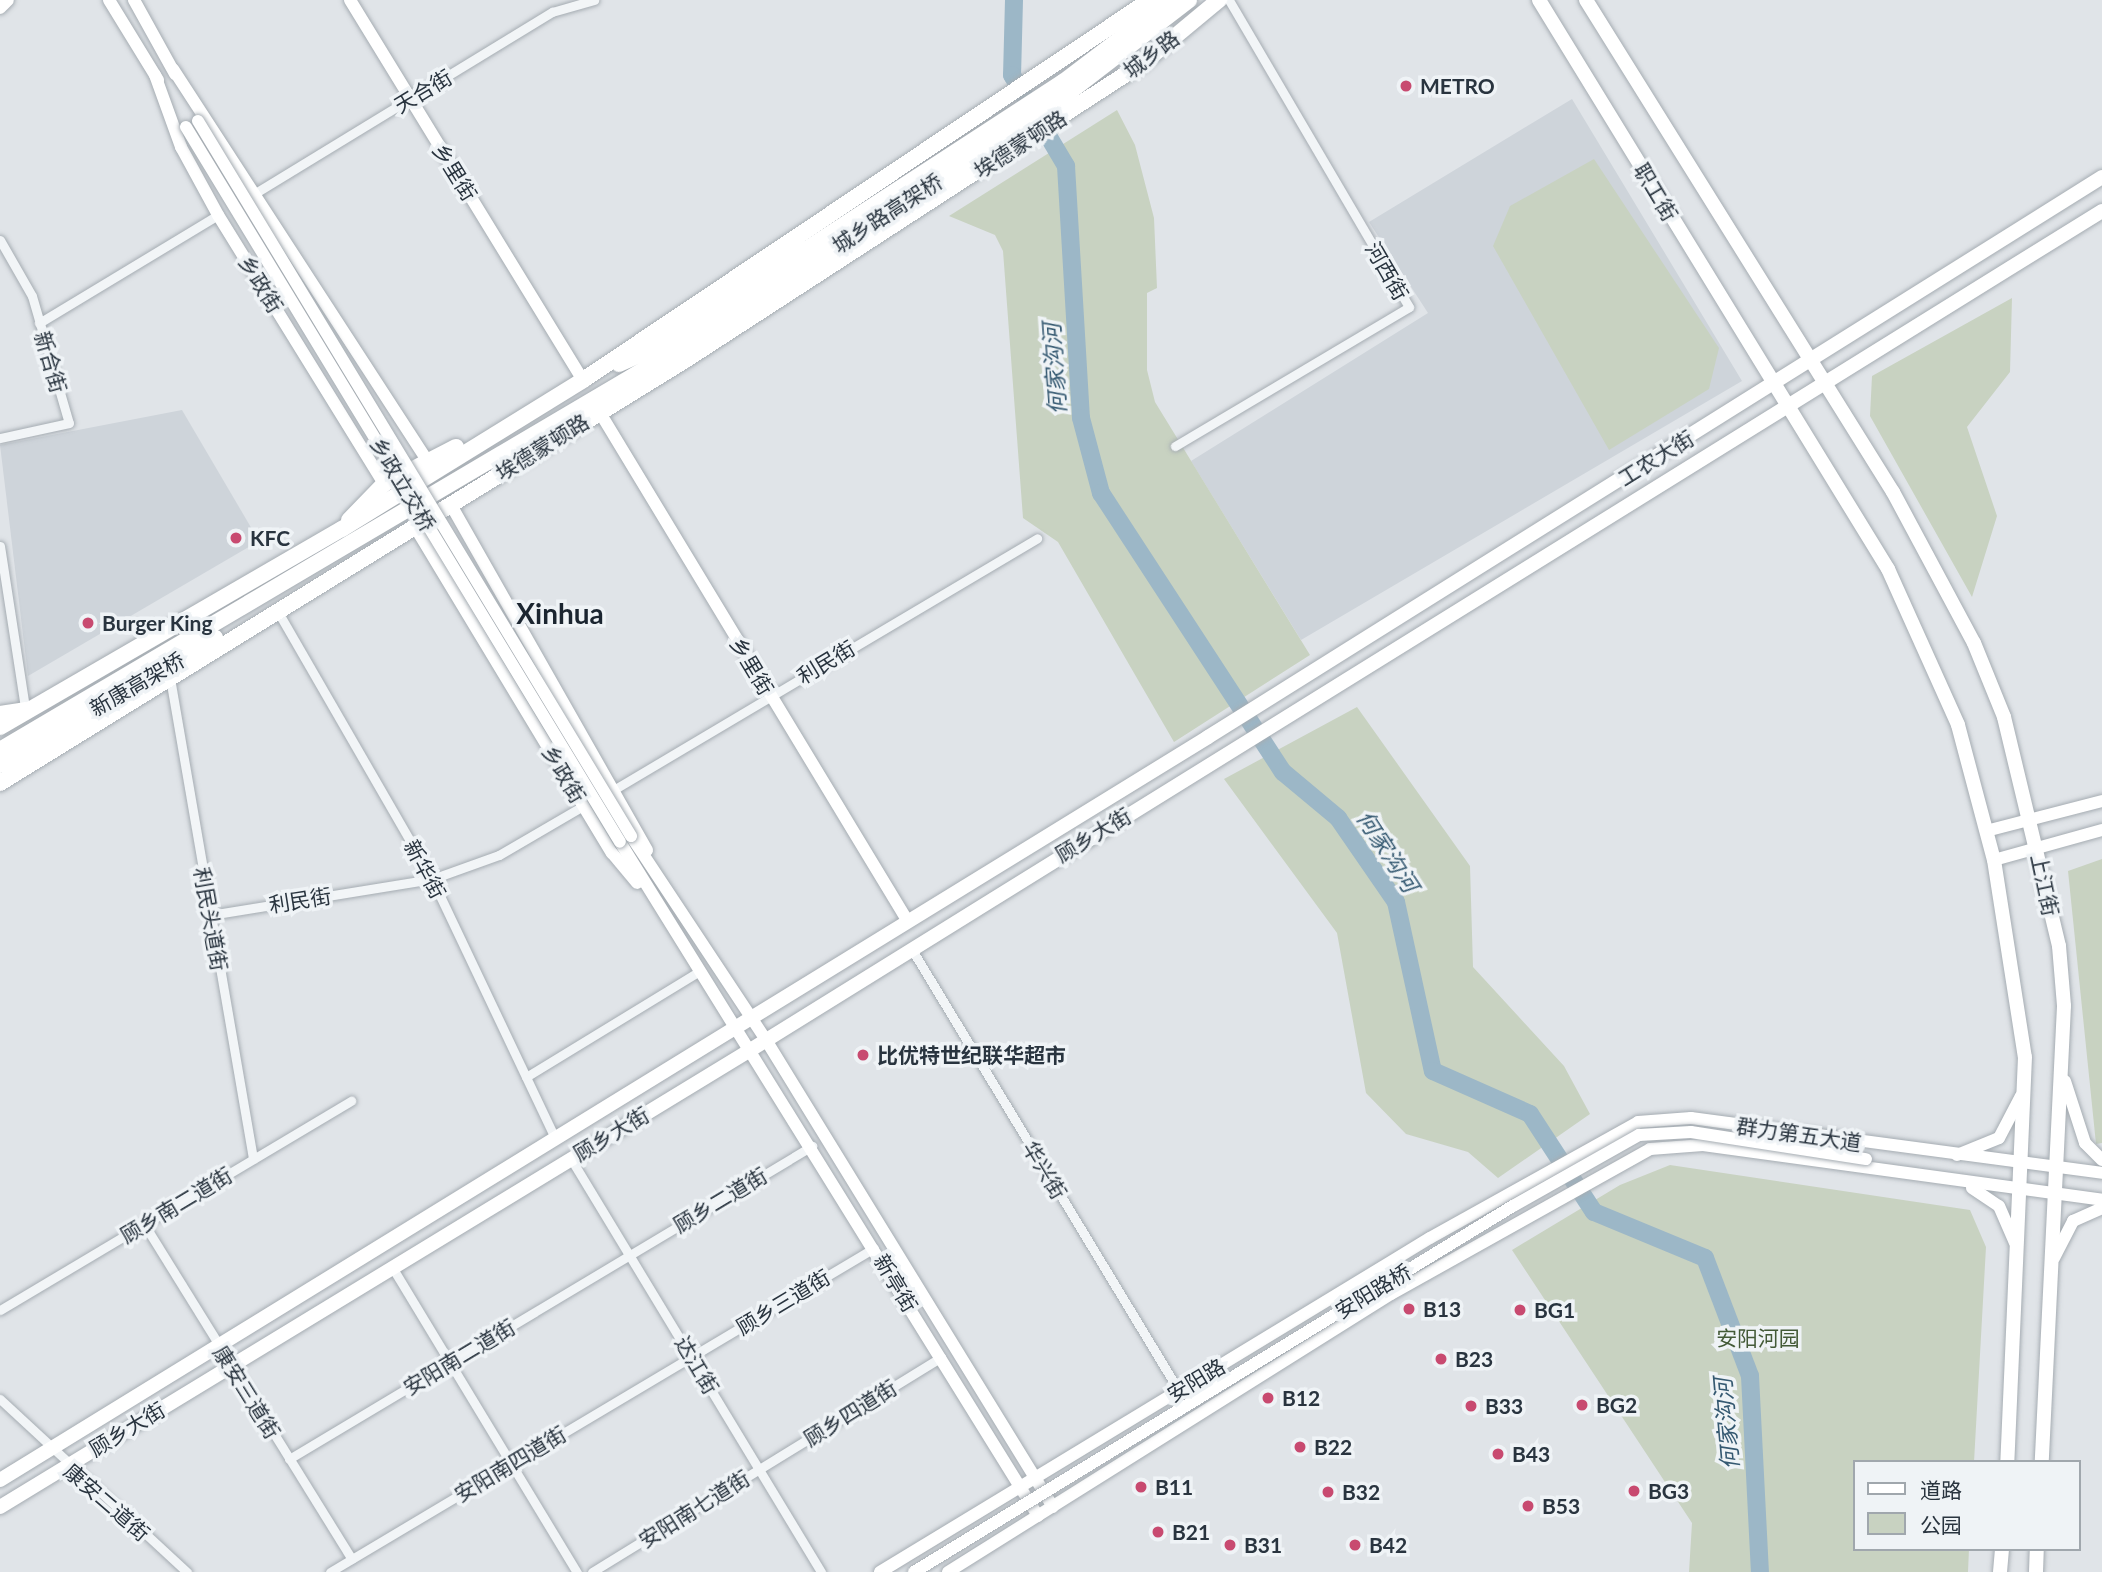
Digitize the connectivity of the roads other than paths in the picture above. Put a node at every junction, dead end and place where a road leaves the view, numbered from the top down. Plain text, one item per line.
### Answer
1 (8, 0) edge
2 (109, 0) edge
3 (134, 0) edge
4 (350, 0) edge
5 (594, 0) edge
6 (1150, 0) edge
7 (1171, 0) edge
8 (1189, 0) edge
9 (1219, 0) edge
10 (1229, 0) edge
11 (1539, 0) edge
12 (1586, 0) edge
13 (0, 8) edge
14 (173, 69) junction
15 (155, 75) junction
16 (410, 99) junction
17 (1079, 105) joint
18 (186, 127) joint
19 (2102, 177) edge
20 (257, 192) junction
21 (2102, 211) edge
22 (218, 215) junction
23 (0, 240) edge
24 (39, 323) junction
25 (679, 341) junction
26 (1807, 363) junction
27 (583, 380) junction
28 (1773, 385) junction
29 (1823, 387) junction
30 (599, 403) junction
31 (1788, 409) junction
32 (484, 437) junction
33 (0, 438) edge
34 (1175, 446) dead end
35 (426, 458) junction
36 (384, 484) junction
37 (450, 505) junction
38 (412, 519) junction
39 (342, 529) junction
40 (1037, 538) dead end
41 (0, 546) edge
42 (276, 608) junction
43 (170, 678) junction
44 (769, 696) junction
45 (25, 708) junction
46 (0, 712) edge
47 (0, 727) edge
48 (1208, 737) joint
49 (0, 750) edge
50 (1220, 758) joint
51 (0, 765) edge
52 (0, 783) edge
53 (615, 789) junction
54 (2102, 801) edge
55 (583, 806) junction
56 (2031, 820) junction
57 (2102, 830) edge
58 (1986, 831) junction
59 (626, 839) junction
60 (2037, 848) junction
61 (1994, 860) junction
62 (432, 879) junction
63 (664, 888) junction
64 (658, 907) junction
65 (210, 915) junction
66 (907, 920) junction
67 (911, 948) junction
68 (698, 972) junction
69 (746, 1016) junction
70 (731, 1025) junction
71 (766, 1040) junction
72 (752, 1049) junction
73 (526, 1077) junction
74 (2065, 1080) junction
75 (2025, 1086) junction
76 (351, 1101) dead end
77 (554, 1136) junction
78 (812, 1146) junction
79 (1952, 1156) junction
80 (254, 1159) junction
81 (571, 1159) junction
82 (2102, 1160) edge
83 (2023, 1167) junction
84 (2059, 1170) junction
85 (2102, 1172) edge
86 (1924, 1178) junction
87 (1962, 1183) junction
88 (1513, 1190) joint
89 (2023, 1192) junction
90 (2056, 1196) junction
91 (2102, 1200) edge
92 (2102, 1208) edge
93 (1532, 1213) joint
94 (144, 1224) junction
95 (874, 1248) junction
96 (629, 1255) junction
97 (2019, 1256) junction
98 (2052, 1262) junction
99 (392, 1268) junction
100 (0, 1310) edge
101 (218, 1346) junction
102 (691, 1357) junction
103 (941, 1357) junction
104 (450, 1363) junction
105 (230, 1366) junction
106 (1179, 1391) junction
107 (0, 1399) edge
108 (50, 1450) junction
109 (289, 1459) junction
110 (2007, 1460) edge
111 (2042, 1460) edge
112 (511, 1464) junction
113 (66, 1465) junction
114 (760, 1469) junction
115 (1037, 1478) junction
116 (0, 1480) edge
117 (1022, 1487) junction
118 (0, 1507) edge
119 (1054, 1507) junction
120 (1038, 1516) junction
121 (2001, 1551) edge
122 (2037, 1551) edge
123 (352, 1559) junction
124 (187, 1572) edge
125 (330, 1572) edge
126 (576, 1572) edge
127 (592, 1572) edge
128 (821, 1572) edge
129 (880, 1572) edge
130 (914, 1572) edge
131 (948, 1572) edge
132 (2000, 1572) edge
133 (2036, 1572) edge

1 - 13 main road
2 - 15 main road, 乡政街
3 - 14 main road
4 - 16 main road, 乡里街
5 - 16 street, 天合街
6 - 27 highway, 埃德蒙顿路
7 - 25 highway, 城乡路高架桥
8 - 25 highway, 城乡路高架桥
9 - 17 highway, 城乡路
10 - 34 street, 河西街
11 - 28 main road, 职工街
12 - 26 main road, 职工街
14 - 20 main road
14 - 59 main road, 乡政立交桥, bridge
15 - 18 main road, 乡政街
15 - 22 main road, 乡政街
16 - 20 street, 天合街
16 - 27 main road, 乡里街
17 - 30 highway, 埃德蒙顿路
18 - 59 main road, 乡政立交桥, bridge
19 - 26 main road, 工农大街
20 - 35 main road
21 - 29 main road, 工农大街
22 - 24 street
22 - 36 main road, 乡政街
23 - 24 street, 新合街
24 - 33 street, 新合街
25 - 27 highway, 埃德蒙顿路
25 - 30 highway, 埃德蒙顿路
26 - 28 main road, 工农大街
26 - 29 main road, 上江街
27 - 32 highway, 埃德蒙顿路
28 - 31 main road
28 - 48 main road, 工农大街
29 - 31 main road, 工农大街
29 - 56 main road, 上江街
30 - 37 highway, 埃德蒙顿路
30 - 38 highway, 埃德蒙顿路
30 - 44 main road, 乡里街
31 - 50 main road, 工农大街
31 - 58 main road
32 - 35 highway
32 - 39 highway, 埃德蒙顿路
35 - 36 highway
36 - 39 highway
37 - 38 highway, 埃德蒙顿路
37 - 53 main road, 乡政街
38 - 42 highway
38 - 49 highway, 埃德蒙顿路
38 - 55 main road, 乡政街
39 - 45 highway, 埃德蒙顿路
40 - 44 street, 利民街
41 - 45 street
42 - 43 highway
42 - 51 highway, 新康高架桥
42 - 62 street, 新华街
43 - 52 highway
43 - 65 street, 利民头道街
44 - 53 street, 利民街
44 - 66 main road, 乡里街
45 - 46 main road
45 - 47 highway, 埃德蒙顿路
48 - 66 main road, 顾乡大街
50 - 67 main road, 顾乡大街
53 - 63 main road, 乡政街
54 - 56 main road
55 - 62 street, 利民街
55 - 64 main road, 乡政街
56 - 58 main road
56 - 60 main road, 上江街
57 - 60 main road
58 - 61 main road
59 - 63 main road, 乡政街
59 - 64 main road, 乡政街
60 - 61 main road
60 - 74 main road, 上江街
61 - 75 main road
62 - 65 street, 利民街
62 - 73 street, 新华街
63 - 69 main road, 乡政街
64 - 68 main road, 乡政街
65 - 80 street, 利民头道街
66 - 69 main road, 顾乡大街
67 - 71 main road, 顾乡大街
67 - 106 street, 华兴街
68 - 70 main road, 乡政街
68 - 73 street
69 - 70 main road, 顾乡大街
69 - 71 main road, 乡政街
70 - 72 main road, 乡政街
70 - 77 main road, 顾乡大街
71 - 72 main road, 顾乡大街
71 - 115 main road, 乡政街
72 - 78 main road, 新亭街
72 - 81 main road, 顾乡大街
73 - 77 street, 新华街
74 - 82 main road
74 - 84 main road, 上江街
75 - 79 main road
75 - 83 main road
76 - 80 street, 顾乡南二道街
77 - 101 main road, 顾乡大街
78 - 95 main road, 新亭街
78 - 96 street, 顾乡二道街
79 - 83 main road, 群力第五大道
79 - 88 main road, 群力第五大道
80 - 94 street, 顾乡南二道街
81 - 96 street, 达江街
81 - 99 main road, 顾乡大街
83 - 84 main road, 群力第五大道
83 - 89 main road
84 - 85 main road, 群力第五大道
84 - 90 main road, 上江街
86 - 87 main road, 群力第五大道
86 - 93 main road, 群力第五大道
86 - 130 main road, 安阳路桥, bridge
87 - 89 main road, 群力第五大道
87 - 97 main road
88 - 106 main road, 安阳路
89 - 90 main road, 群力第五大道
89 - 97 main road
90 - 91 main road, 群力第五大道
90 - 98 main road, 上江街
92 - 98 main road
93 - 119 main road, 安阳路
94 - 100 street, 顾乡南二道街
94 - 101 street, 康安三道街
95 - 102 street, 顾乡三道街
95 - 103 main road, 新亭街
96 - 102 street, 达江街
96 - 104 street, 安阳南二道街
97 - 110 main road
98 - 111 main road, 上江街
99 - 104 street
99 - 105 main road, 顾乡大街
101 - 105 street, 康安三道街
101 - 108 main road, 顾乡大街
102 - 112 street, 安阳南四道街
102 - 114 street, 达江街
103 - 114 street, 顾乡四道街
103 - 117 main road, 新亭街
104 - 109 street, 安阳南二道街
104 - 112 street
105 - 109 street, 康安三道街
105 - 113 main road, 顾乡大街
106 - 115 main road, 安阳路
107 - 108 street, 康安二道街
108 - 113 street, 康安二道街
108 - 116 main road, 顾乡大街
109 - 123 street, 康安三道街
112 - 123 street, 安阳南四道街
112 - 126 street
113 - 118 main road, 顾乡大街
113 - 124 street, 康安二道街
114 - 127 street, 安阳南七道街
114 - 128 street, 达江街
115 - 117 main road, 安阳路
115 - 119 main road, 乡政街
117 - 120 main road, 新亭街
117 - 129 main road, 安阳路
119 - 120 main road, 安阳路
120 - 131 main road, 安阳路
121 - 132 main road
122 - 133 main road
123 - 125 street, 安阳南四道街

